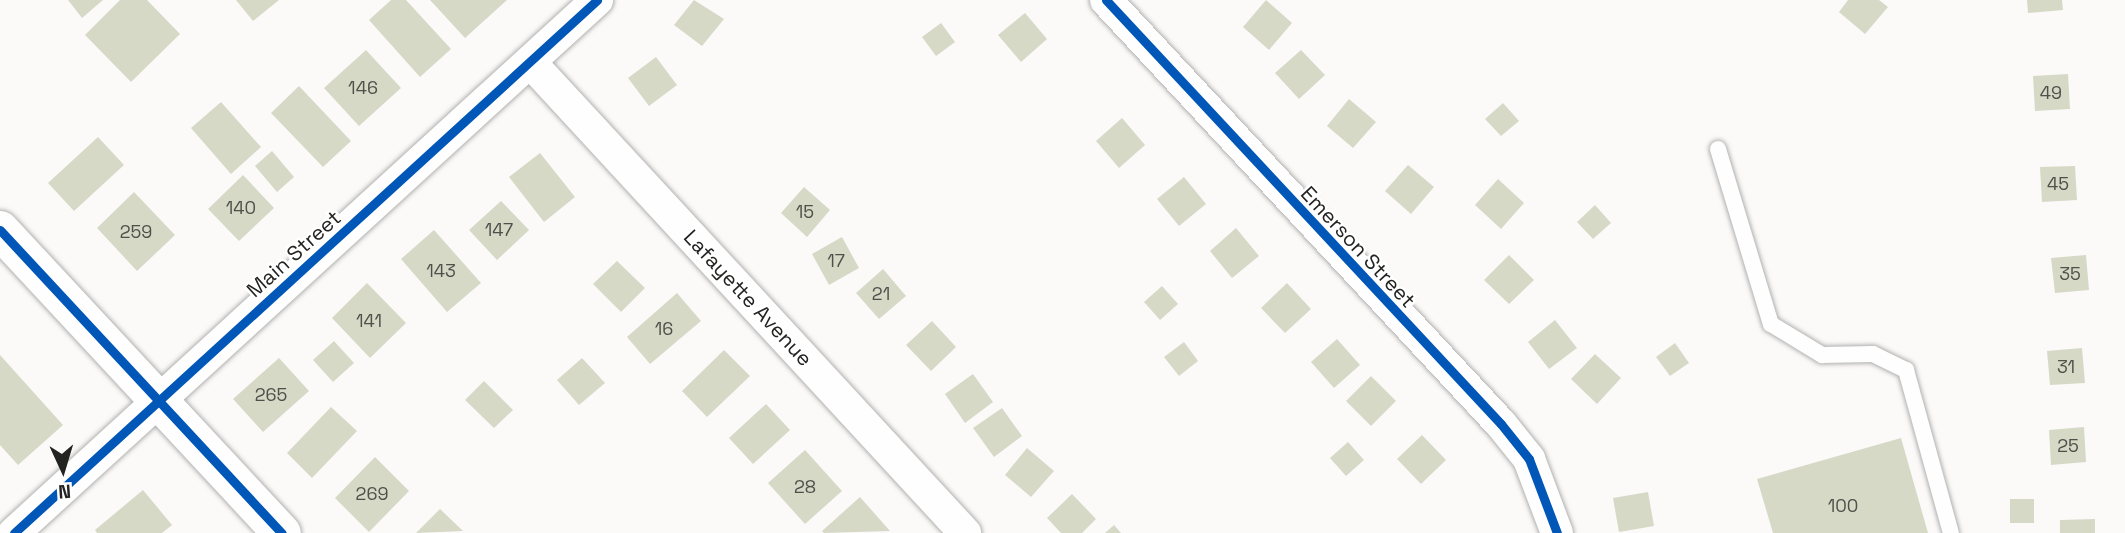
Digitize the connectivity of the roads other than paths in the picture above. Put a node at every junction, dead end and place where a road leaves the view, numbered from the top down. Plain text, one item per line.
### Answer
1 (597, 0) edge
2 (1107, 0) edge
3 (531, 63) junction
4 (1718, 149) dead end
5 (0, 230) edge
6 (158, 400) junction
7 (14, 533) edge
8 (282, 533) edge
9 (965, 533) edge
10 (1557, 533) edge
11 (1951, 533) edge

1 - 3 street, Main Street
2 - 10 street, Emerson Street
3 - 6 street, Main Street
3 - 9 street, Lafayette Avenue
4 - 11 lane
5 - 6 main road
6 - 7 street, Main Street
6 - 8 main road

